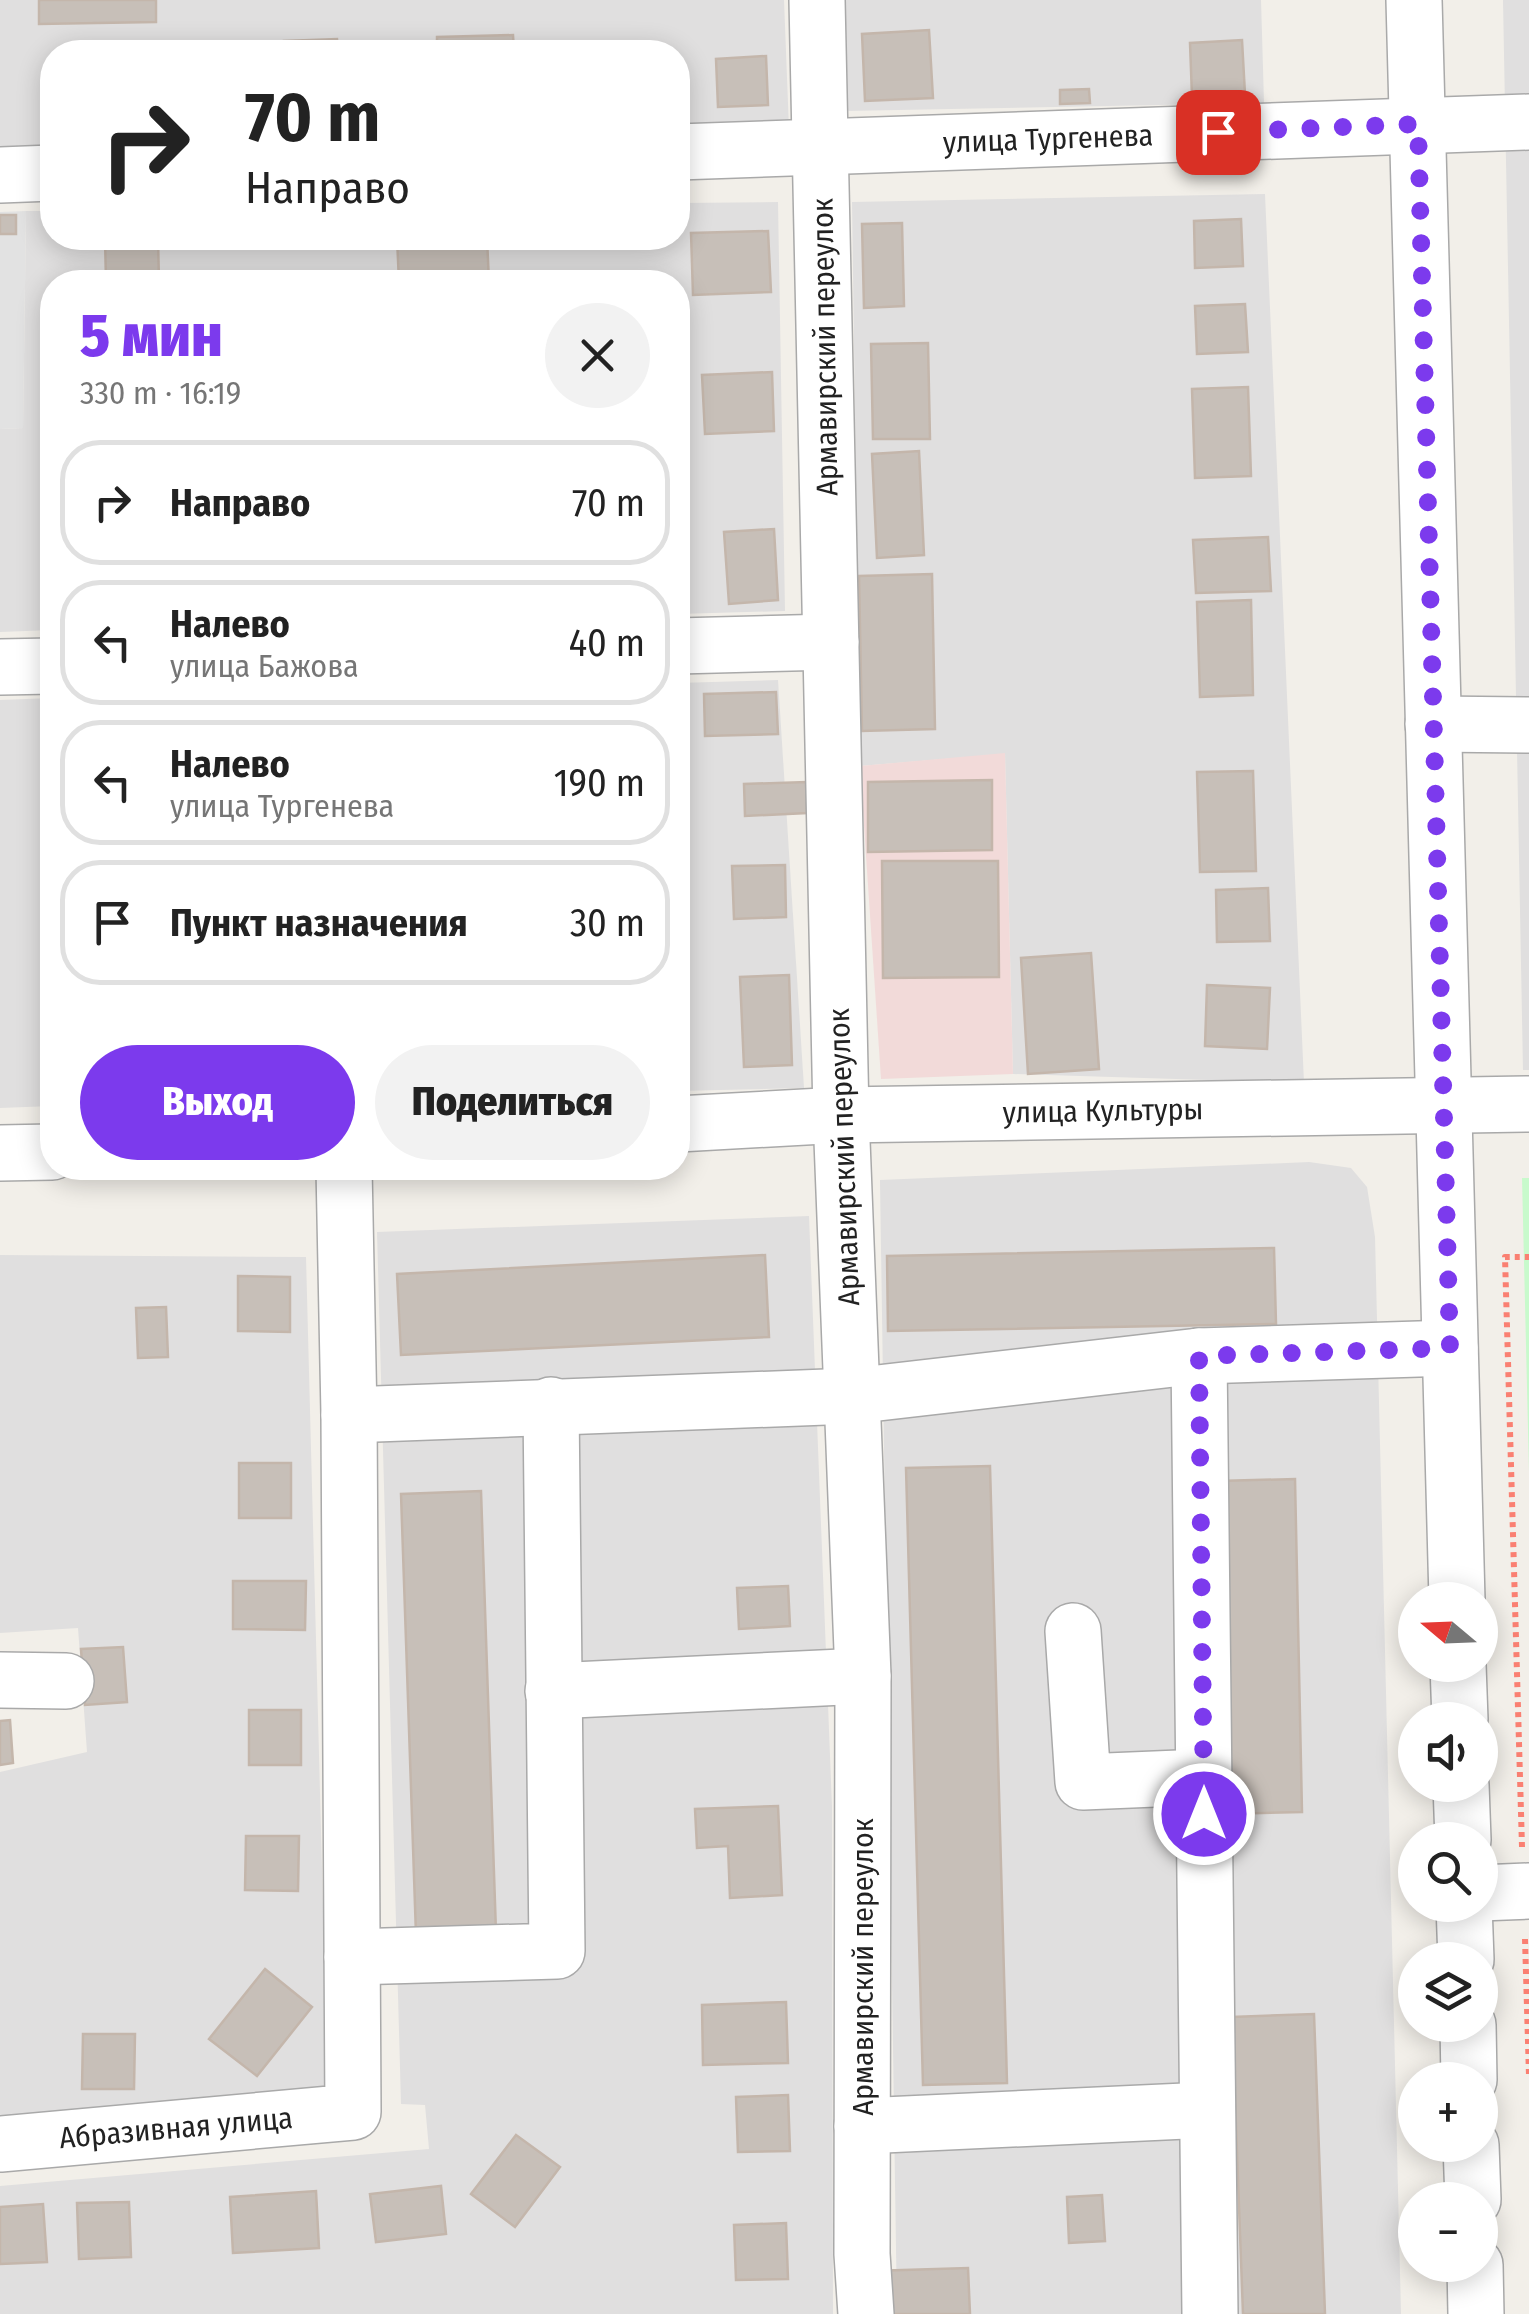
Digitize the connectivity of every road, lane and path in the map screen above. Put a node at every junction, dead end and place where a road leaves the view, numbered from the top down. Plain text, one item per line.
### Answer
1 (817, 0) edge
2 (1414, 0) edge
3 (1529, 122) edge
4 (1418, 124) junction
5 (820, 147) junction
6 (690, 152) edge
7 (40, 173) edge
8 (0, 175) edge
9 (831, 642) junction
10 (690, 646) edge
11 (40, 666) edge
12 (0, 668) edge
13 (1433, 724) junction
14 (1529, 726) edge
15 (1529, 1104) edge
16 (1444, 1106) junction
17 (842, 1114) junction
18 (690, 1123) edge
19 (40, 1152) edge
20 (0, 1153) edge
21 (344, 1180) edge
22 (1529, 1256) edge
23 (1450, 1348) junction
24 (1199, 1356) junction
25 (852, 1396) junction
26 (551, 1405) junction
27 (349, 1416) junction
28 (1456, 1582) edge
29 (1073, 1631) dead end
30 (863, 1676) junction
31 (0, 1680) edge
32 (66, 1680) dead end
33 (553, 1691) junction
34 (1203, 1777) junction
35 (1511, 1892) edge
36 (352, 1956) junction
37 (1529, 2076) edge
38 (1207, 2110) junction
39 (862, 2126) junction
40 (0, 2144) edge
41 (1475, 2282) edge
42 (866, 2314) edge
43 (1210, 2314) edge
44 (1476, 2314) edge

1 - 5 street, Армавирский переулок
2 - 4 street
3 - 4 street, улица Тургенева
4 - 5 street, улица Тургенева
4 - 13 street
5 - 6 street, улица Тургенева
5 - 9 street, Армавирский переулок
7 - 8 street
9 - 10 street
9 - 17 street, Армавирский переулок
11 - 12 street
13 - 14 street
13 - 16 street
15 - 16 street, улица Культуры
16 - 17 street, улица Культуры
16 - 23 street
17 - 18 street, улица Культуры
17 - 25 street, Армавирский переулок
19 - 20 street
21 - 27 street
22 - 35 path
23 - 24 street
23 - 28 street
24 - 25 street
24 - 34 street
25 - 26 street
25 - 30 street, Армавирский переулок
26 - 27 street
26 - 33 street
27 - 36 street
29 - 34 street
30 - 33 street
30 - 39 street, Армавирский переулок
31 - 32 street
33 - 36 street
34 - 38 street
35 - 37 path
36 - 40 street, Абразивная улица
38 - 39 street
38 - 43 street
39 - 42 street, Армавирский переулок
41 - 44 street

